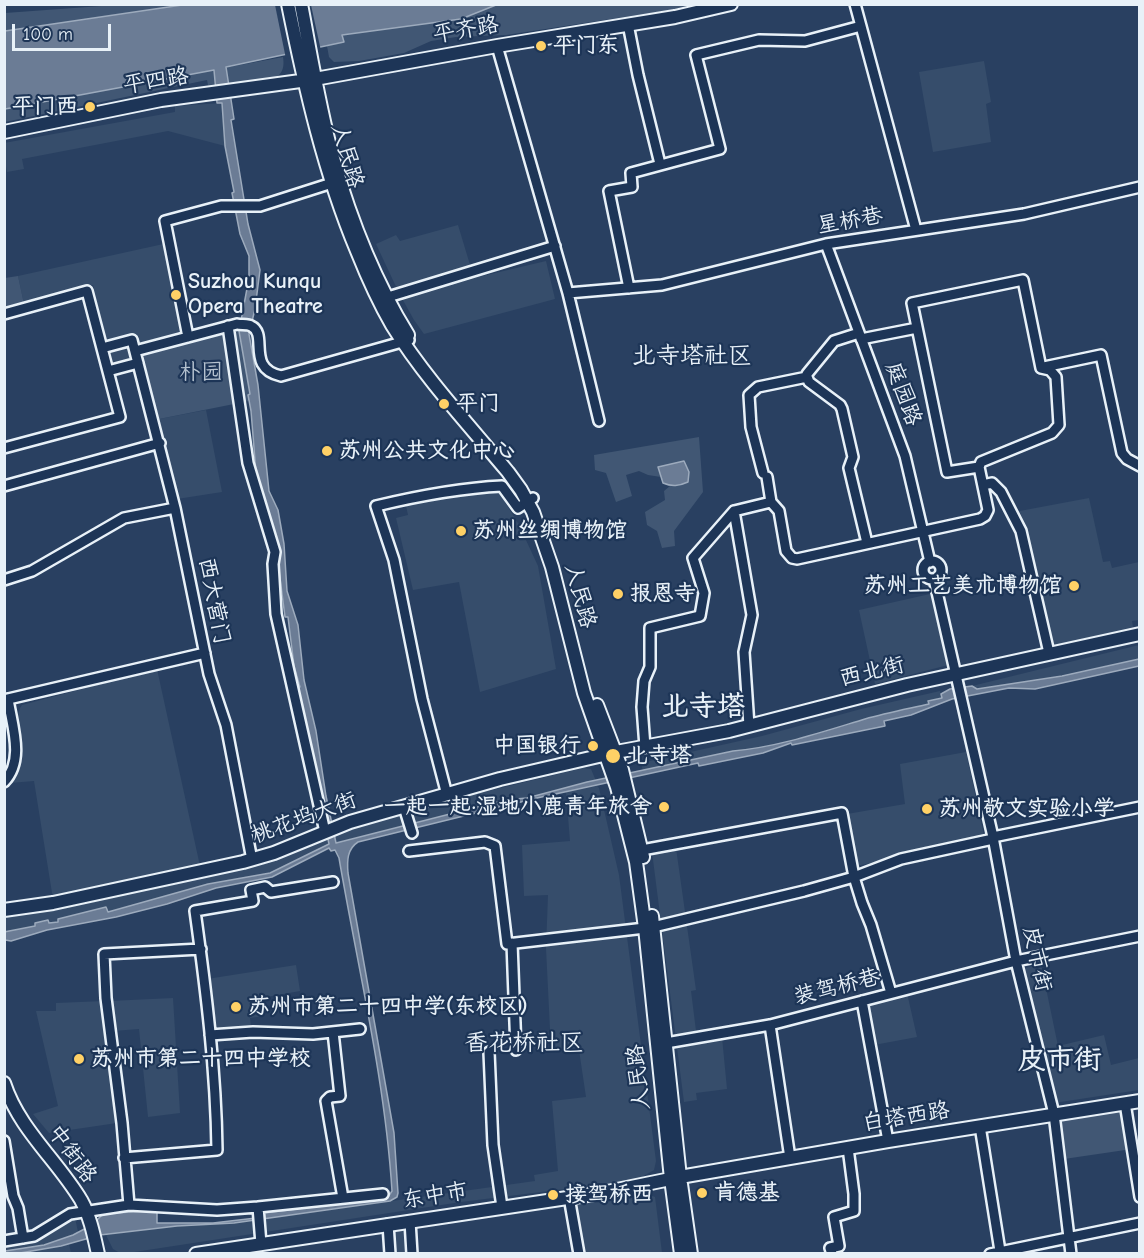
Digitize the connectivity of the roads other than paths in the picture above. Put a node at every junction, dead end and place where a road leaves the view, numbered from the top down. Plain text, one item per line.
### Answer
1 (288, 4) edge
2 (301, 4) edge
3 (730, 4) edge
4 (855, 4) edge
5 (628, 24) junction
6 (861, 26) junction
7 (497, 46) junction
8 (305, 59) junction
9 (310, 80) junction
10 (4, 132) edge
11 (660, 164) junction
12 (332, 183) junction
13 (1140, 187) edge
14 (916, 230) junction
15 (826, 244) junction
16 (555, 246) junction
17 (629, 288) junction
18 (568, 293) junction
19 (388, 297) junction
20 (4, 314) edge
21 (233, 325) junction
22 (917, 328) junction
23 (860, 336) junction
24 (188, 337) junction
25 (407, 341) junction
26 (102, 348) junction
27 (135, 351) junction
28 (138, 363) junction
29 (1041, 368) junction
30 (108, 371) junction
31 (807, 378) junction
32 (599, 421) dead end
33 (160, 443) junction
34 (4, 448) edge
35 (1140, 466) edge
36 (979, 467) junction
37 (4, 486) edge
38 (983, 486) junction
39 (530, 500) junction
40 (771, 502) junction
41 (176, 508) junction
42 (734, 511) junction
43 (924, 532) junction
44 (867, 543) junction
45 (4, 580) edge
46 (1140, 634) edge
47 (205, 653) junction
48 (1049, 653) junction
49 (957, 680) junction
50 (6, 700) edge
51 (749, 726) junction
52 (645, 747) junction
53 (611, 754) junction
54 (4, 782) edge
55 (622, 786) junction
56 (447, 795) junction
57 (404, 807) junction
58 (1140, 807) edge
59 (329, 831) junction
60 (412, 833) dead end
61 (993, 838) junction
62 (642, 850) junction
63 (409, 851) dead end
64 (252, 860) junction
65 (854, 877) junction
66 (333, 882) dead end
67 (4, 910) edge
68 (649, 928) junction
69 (1140, 936) edge
70 (512, 943) junction
71 (201, 949) junction
72 (1016, 961) junction
73 (891, 993) junction
74 (862, 1001) junction
75 (770, 1024) junction
76 (360, 1029) dead end
77 (333, 1032) junction
78 (210, 1035) junction
79 (666, 1043) junction
80 (516, 1050) dead end
81 (489, 1052) dead end
82 (4, 1083) edge
83 (1140, 1101) edge
84 (1125, 1103) junction
85 (1054, 1114) junction
86 (980, 1126) junction
87 (4, 1140) edge
88 (888, 1141) junction
89 (848, 1148) junction
90 (124, 1158) junction
91 (790, 1158) junction
92 (675, 1178) junction
93 (383, 1194) dead end
94 (569, 1197) junction
95 (1140, 1197) edge
96 (343, 1198) junction
97 (129, 1205) junction
98 (502, 1207) junction
99 (258, 1208) junction
100 (88, 1216) junction
101 (410, 1221) junction
102 (1140, 1223) edge
103 (388, 1224) junction
104 (1069, 1237) junction
105 (23, 1238) junction
106 (4, 1241) edge
107 (97, 1247) edge
108 (267, 1247) edge
109 (1000, 1251) junction
110 (196, 1254) edge
111 (390, 1254) edge
112 (412, 1254) edge
113 (579, 1254) edge
114 (681, 1254) edge
115 (691, 1254) edge
116 (831, 1254) edge
117 (990, 1254) edge
118 (1071, 1254) edge

1 - 8 main road, 人民路
2 - 8 main road, 人民路
3 - 5 main road, 平齐路
4 - 6 street
5 - 7 main road, 平齐路
5 - 11 street
6 - 11 street
6 - 14 street
7 - 9 main road, 平齐路
7 - 16 street
8 - 9 main road, 人民路
9 - 10 main road, 平四路
9 - 12 main road, 人民路
9 - 19 main road, 人民路
11 - 17 street
12 - 24 street
12 - 25 main road, 人民路
13 - 14 street, 星桥巷
14 - 15 street, 星桥巷
15 - 17 street, 星桥巷
15 - 23 street, 庭园路
16 - 18 street
16 - 19 street
17 - 18 street, 星桥巷
18 - 32 street
19 - 25 main road, 人民路
20 - 26 street
21 - 24 street
21 - 25 street
21 - 59 street
22 - 23 street
22 - 29 street
22 - 36 street
23 - 31 street
23 - 43 street, 庭园路
24 - 27 street
25 - 39 main road, 人民路
26 - 27 street
26 - 30 street
27 - 28 street, 西大营门
28 - 30 street
28 - 33 street, 西大营门
29 - 35 street
29 - 36 street
30 - 34 street
31 - 40 street
31 - 44 street
33 - 37 street
33 - 41 street, 西大营门
36 - 38 street
38 - 43 street
38 - 48 street
39 - 53 main road, 人民路
39 - 56 street
40 - 42 street
40 - 44 street
41 - 45 street
41 - 47 street, 西大营门
42 - 51 street
42 - 52 street
43 - 44 street
43 - 49 street, 庭园路
46 - 48 main road, 西北街
47 - 50 street
47 - 64 street, 西大营门
48 - 49 main road, 西北街
49 - 51 main road, 西北街
49 - 61 street, 皮市街
50 - 54 street
51 - 52 main road, 西北街
52 - 53 main road, 西北街
53 - 55 main road, 人民路
53 - 56 main road, 桃花坞大街
55 - 62 main road, 人民路
55 - 68 main road, 人民路
56 - 57 main road, 桃花坞大街
57 - 59 main road, 桃花坞大街
57 - 60 street
58 - 61 street
59 - 64 main road, 桃花坞大街
61 - 65 street
61 - 72 street, 皮市街
62 - 65 street
62 - 68 main road, 人民路
63 - 70 street
64 - 67 main road, 桃花坞大街
65 - 68 street
65 - 73 street
66 - 71 street
68 - 70 street
68 - 79 main road, 人民路
68 - 92 main road, 人民路
69 - 72 street, 装驾桥巷
70 - 80 street
71 - 78 street
71 - 90 street
72 - 73 street, 装驾桥巷
72 - 85 street, 皮市街
73 - 74 street, 装驾桥巷
74 - 75 street, 装驾桥巷
74 - 88 street
75 - 79 street, 装驾桥巷
75 - 91 street
76 - 77 street
77 - 78 street
77 - 96 street
78 - 90 street
79 - 92 main road, 人民路
81 - 98 street
82 - 100 main road, 中街路
83 - 84 main road, 白塔西路
84 - 85 main road, 白塔西路
84 - 95 street
85 - 86 main road, 白塔西路
85 - 104 street, 皮市街
86 - 88 main road, 白塔西路
86 - 109 street
87 - 105 street
88 - 89 main road, 白塔西路
89 - 91 main road, 白塔西路
89 - 116 street
90 - 97 street
91 - 92 main road, 白塔西路
92 - 94 main road, 东中市
92 - 114 main road, 人民路
92 - 115 main road, 人民路
93 - 96 street
94 - 98 main road, 东中市
94 - 113 street
96 - 99 street
97 - 99 street
97 - 100 street
98 - 101 main road, 东中市
99 - 108 street
100 - 105 street
100 - 107 main road, 中街路
101 - 103 main road, 东中市
101 - 112 street
102 - 104 street
103 - 108 main road, 东中市
103 - 111 street
104 - 109 street
104 - 118 street, 皮市街
105 - 106 street
108 - 110 main road, 东中市
109 - 117 street

